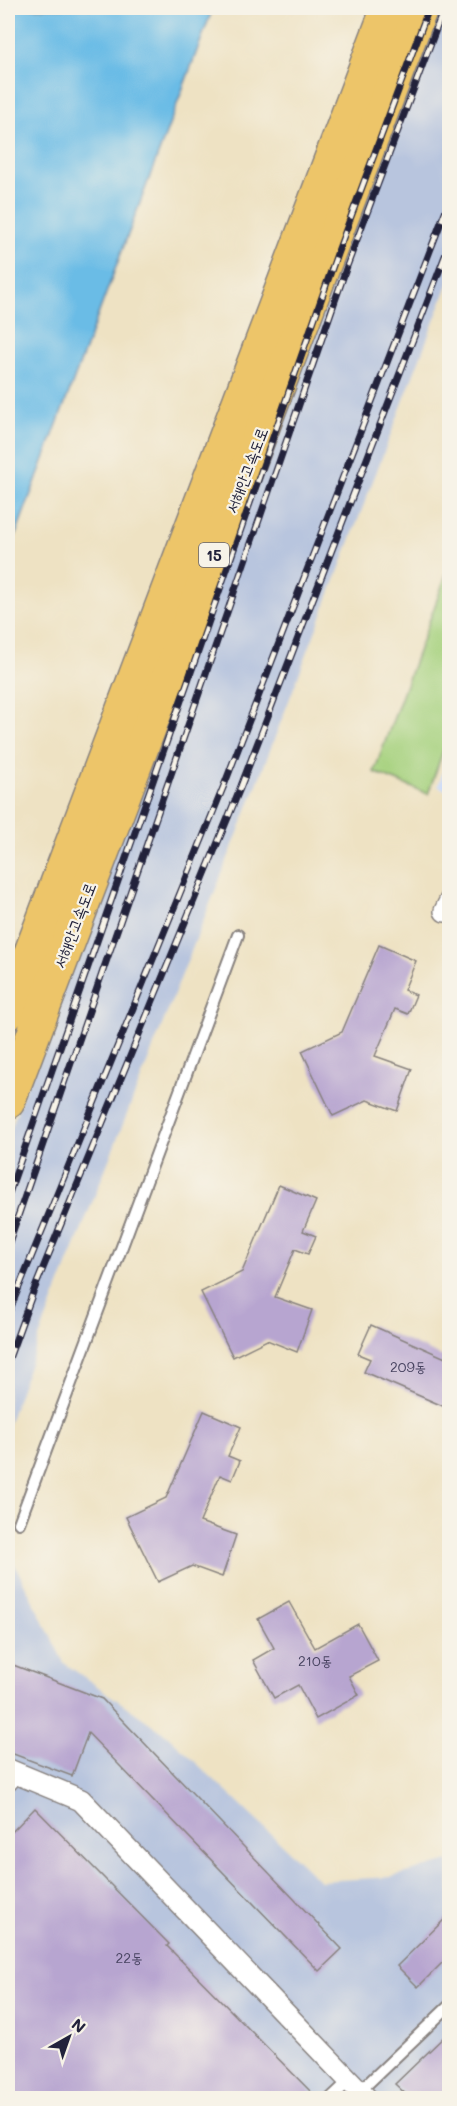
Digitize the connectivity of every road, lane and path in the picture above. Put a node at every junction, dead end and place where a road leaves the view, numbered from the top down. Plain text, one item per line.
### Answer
1 (388, 8) edge
2 (421, 8) edge
3 (238, 935) dead end
4 (8, 1013) edge
5 (8, 1102) edge
6 (19, 1523) dead end
7 (8, 1780) edge
8 (450, 2005) edge
9 (358, 2090) edge
10 (332, 2098) edge

1 - 4 highway, 서해안고속도로 / 15
2 - 5 highway, 서해안고속도로 / 15
3 - 6 lane
7 - 9 street
8 - 9 lane
9 - 10 lane

